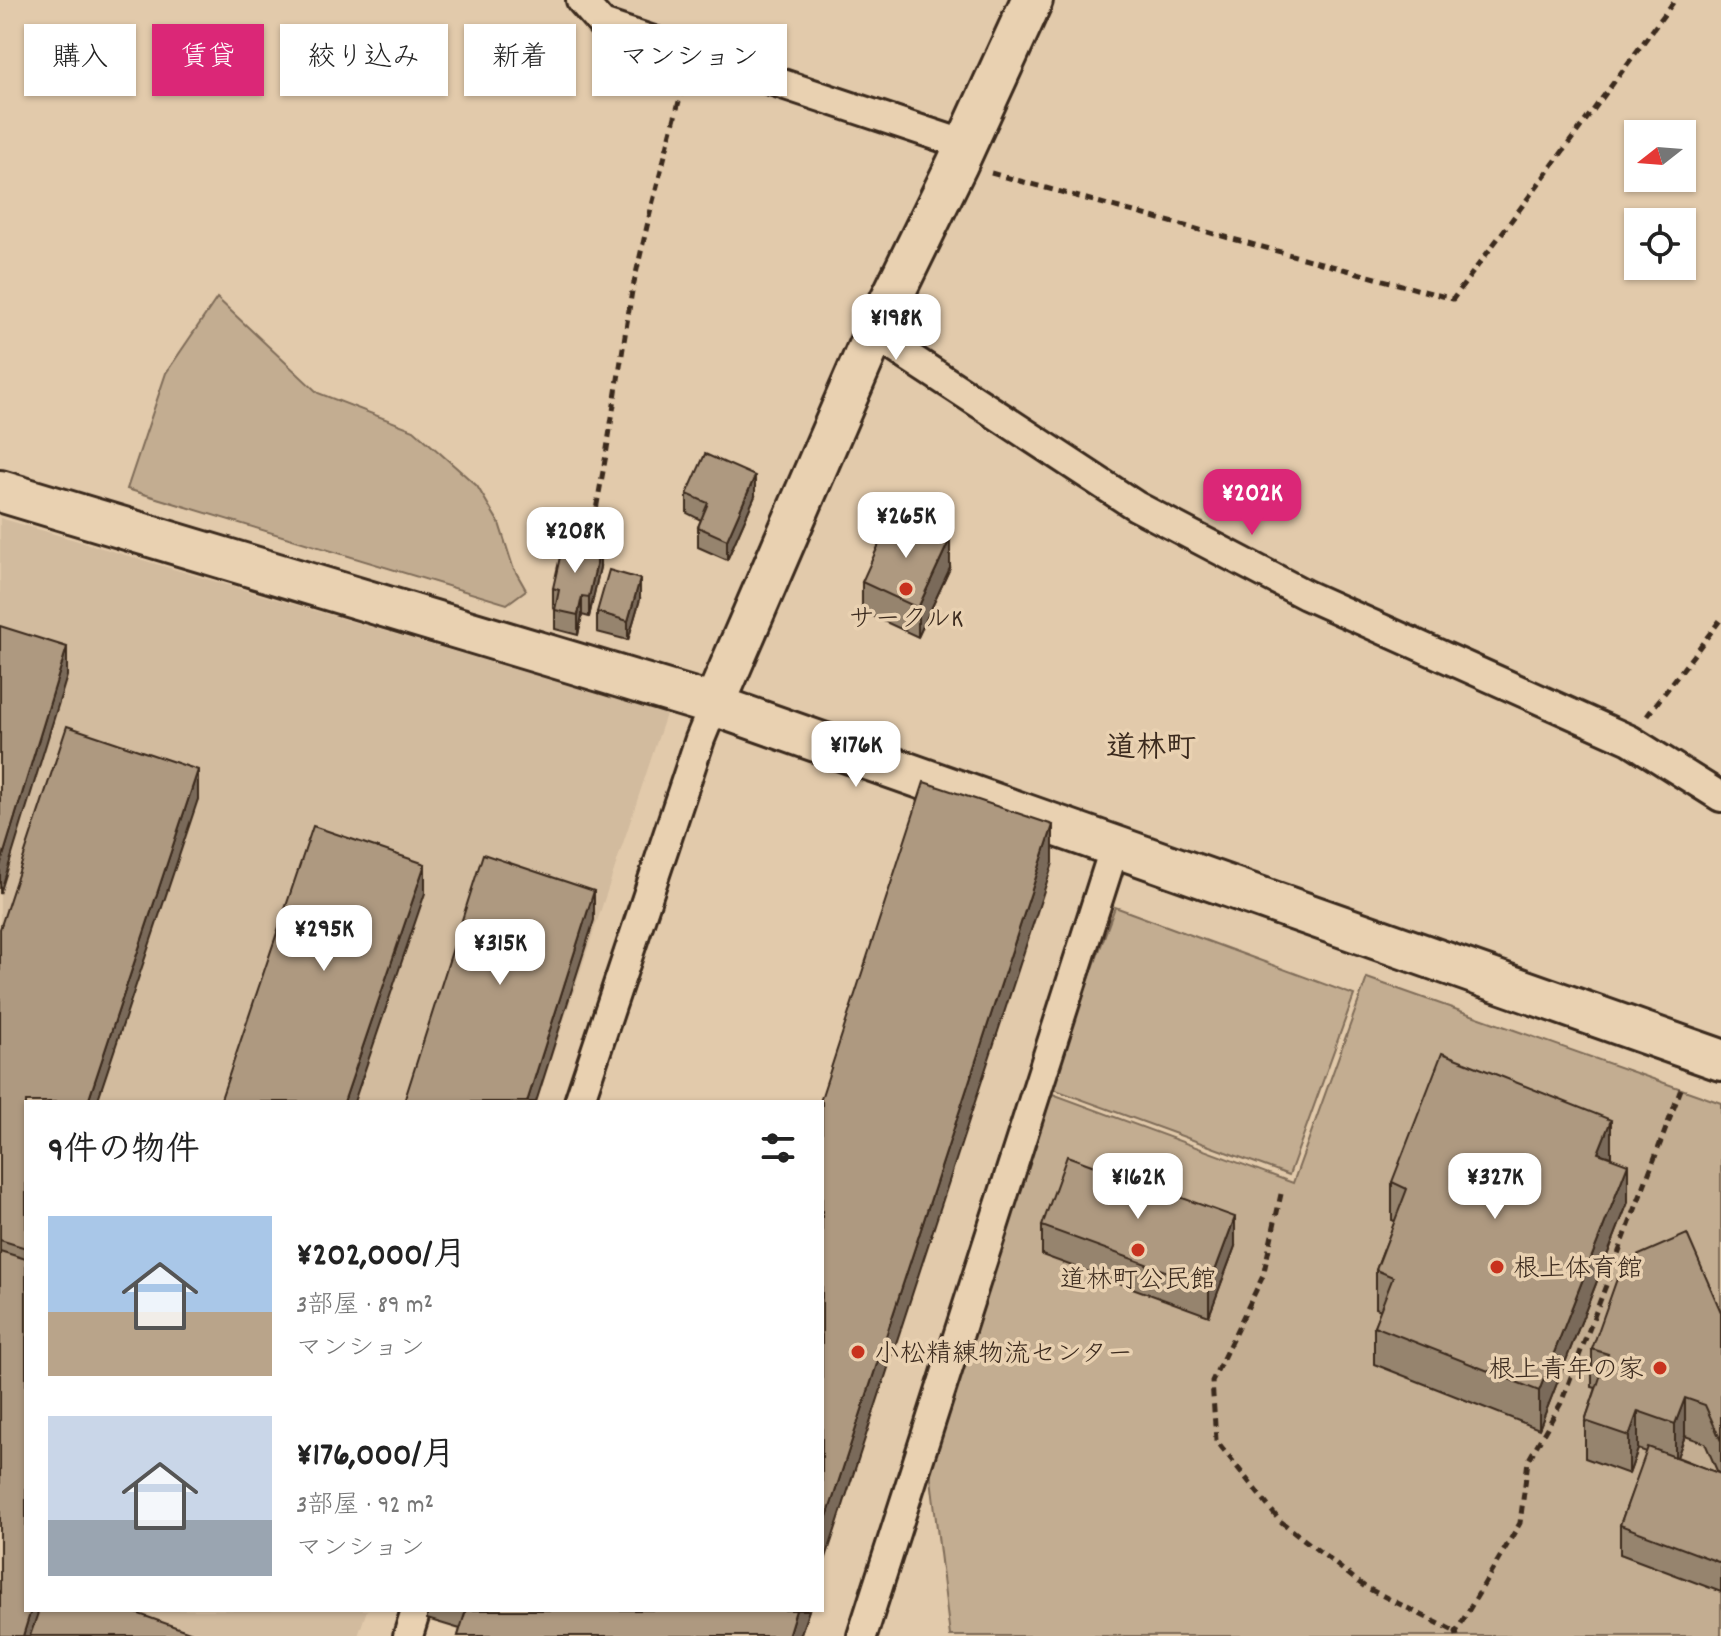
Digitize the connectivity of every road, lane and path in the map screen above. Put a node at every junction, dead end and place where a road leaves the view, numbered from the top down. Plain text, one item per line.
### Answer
1 (581, 0) edge
2 (1032, 0) edge
3 (1675, 0) edge
4 (602, 24) edge
5 (787, 89) edge
6 (681, 96) edge
7 (962, 154) junction
8 (874, 334) junction
9 (0, 491) edge
10 (589, 548) edge
11 (1721, 619) edge
12 (714, 705) junction
13 (1630, 740) junction
14 (1721, 797) edge
15 (1115, 846) junction
16 (1721, 1060) edge
17 (1681, 1089) dead end
18 (580, 1100) edge
19 (1281, 1194) dead end
20 (415, 1612) edge
21 (1456, 1634) edge
22 (408, 1636) edge
23 (862, 1636) edge

1 - 4 street
2 - 7 street
3 - 7 path
5 - 7 street
6 - 10 path
7 - 8 street
8 - 12 street
8 - 13 street
9 - 12 street
11 - 13 path
12 - 15 street
12 - 18 street
13 - 14 street
15 - 16 street
15 - 23 street
17 - 21 path
19 - 21 path
20 - 22 street

